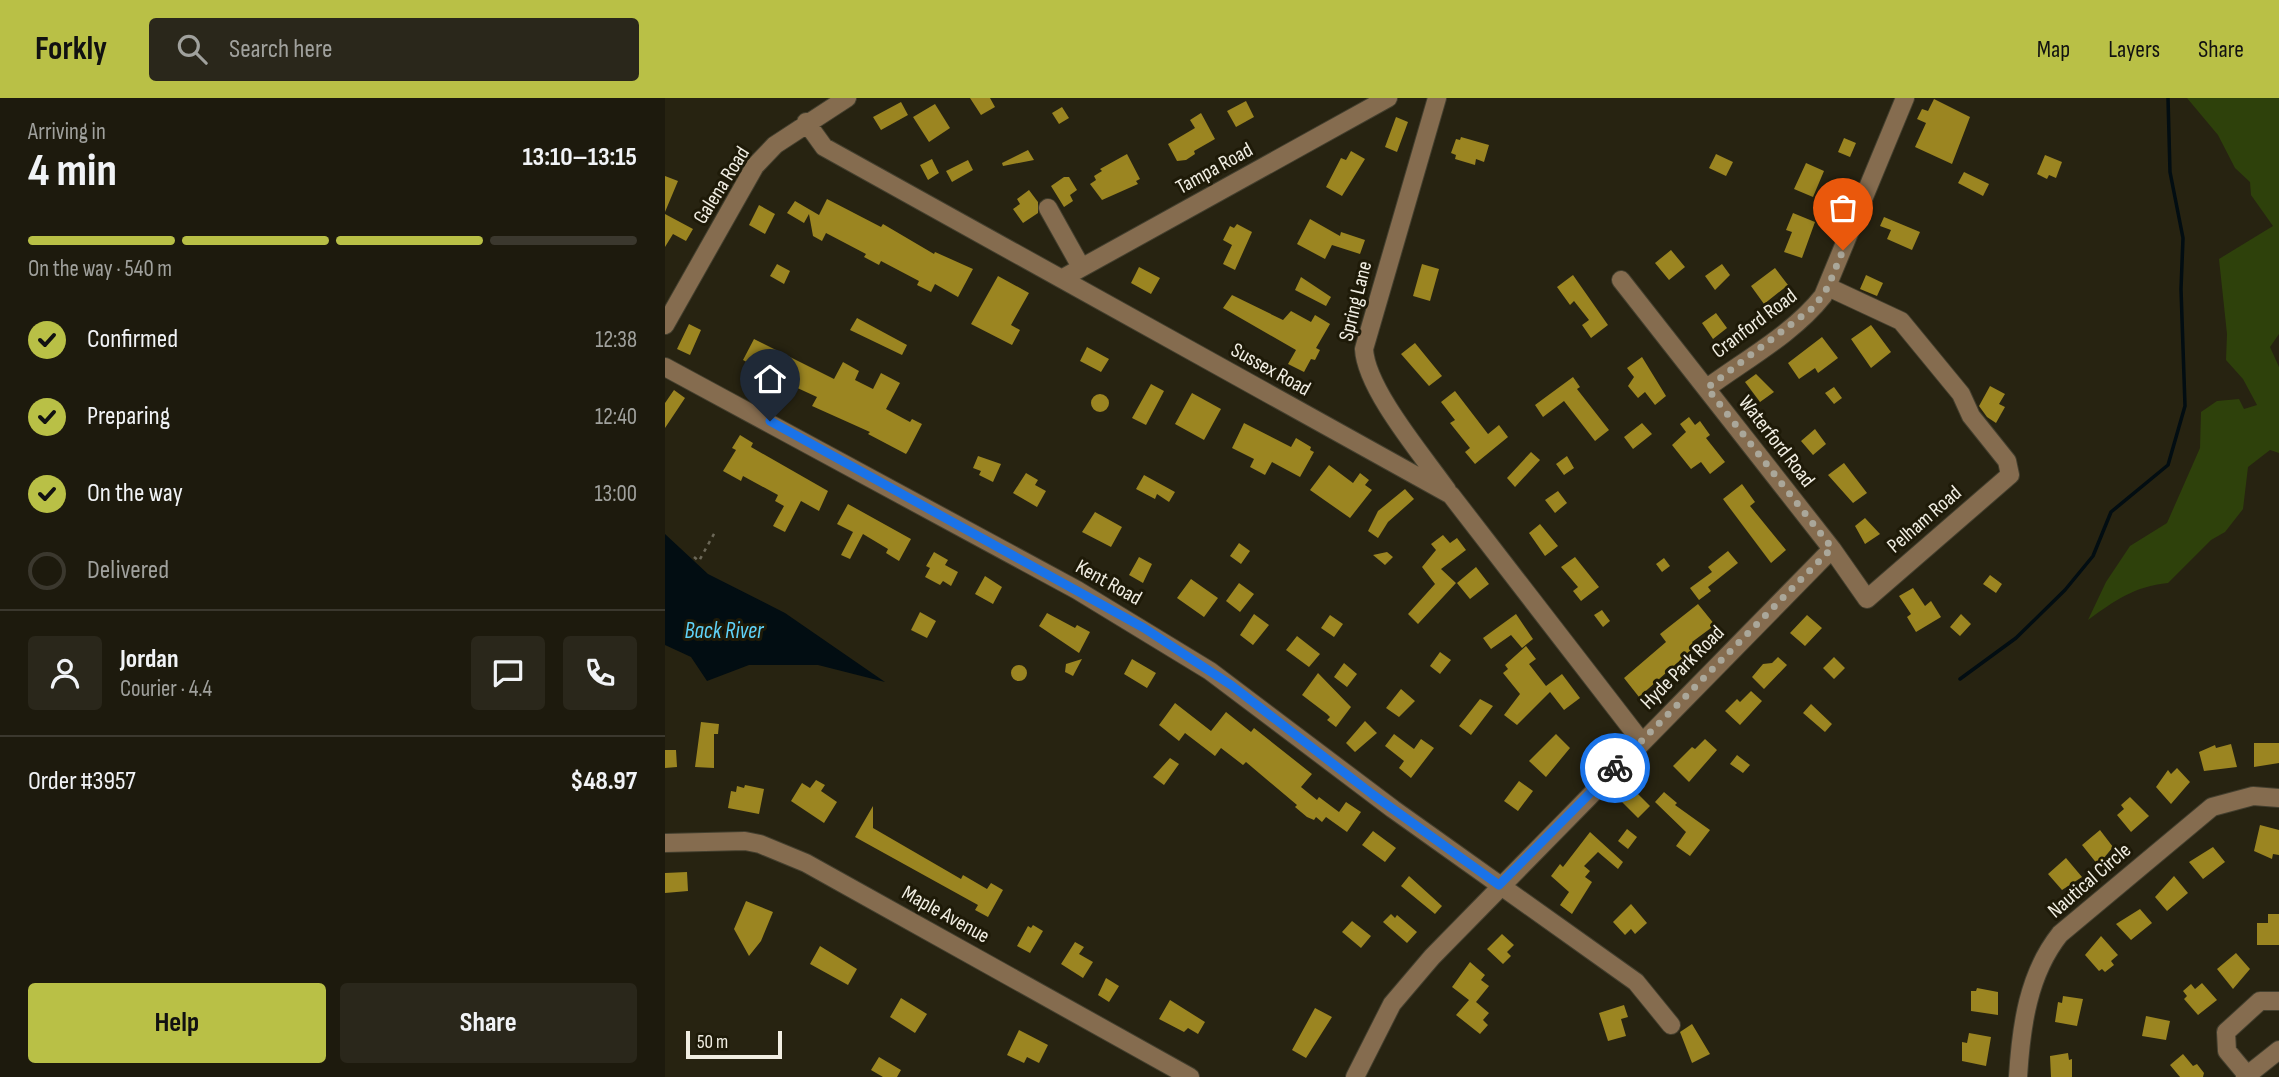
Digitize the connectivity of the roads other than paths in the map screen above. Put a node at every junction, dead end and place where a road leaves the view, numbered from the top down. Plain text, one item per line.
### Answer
1 (1388, 98) edge
2 (1437, 98) edge
3 (1905, 98) edge
4 (844, 99) edge
5 (806, 122) junction
6 (1048, 208) dead end
7 (1081, 267) junction
8 (1063, 278) junction
9 (1622, 280) dead end
10 (1828, 287) junction
11 (665, 325) edge
12 (665, 367) edge
13 (1707, 388) junction
14 (1451, 495) junction
15 (1832, 548) junction
16 (1867, 599) joint
17 (1641, 741) junction
18 (2279, 799) edge
19 (665, 843) edge
20 (1499, 885) junction
21 (2279, 1001) edge
22 (1671, 1025) dead end
23 (2279, 1050) edge
24 (2246, 1076) edge
25 (1190, 1077) edge
26 (1355, 1077) edge
27 (2018, 1077) edge

1 - 7 street, Tampa Road
2 - 14 street, Spring Lane
3 - 10 street, Cranford Road
4 - 5 street, Galena Road
5 - 8 street, Sussex Road
5 - 11 street, Galena Road
6 - 7 street
7 - 8 street, Tampa Road
8 - 14 street, Sussex Road
9 - 13 street, Waterford Road
10 - 13 street, Cranford Road
10 - 16 street, Pelham Road
12 - 20 street, Kent Road
13 - 15 street, Waterford Road
14 - 17 street, Sussex Road
15 - 16 street, Waterford Road
15 - 17 street, Hyde Park Road
17 - 20 street, Hyde Park Road
18 - 27 street, Nautical Circle
19 - 25 street, Maple Avenue
20 - 22 street, Kent Road
20 - 26 street, Hyde Park Road
21 - 24 street
23 - 24 street

